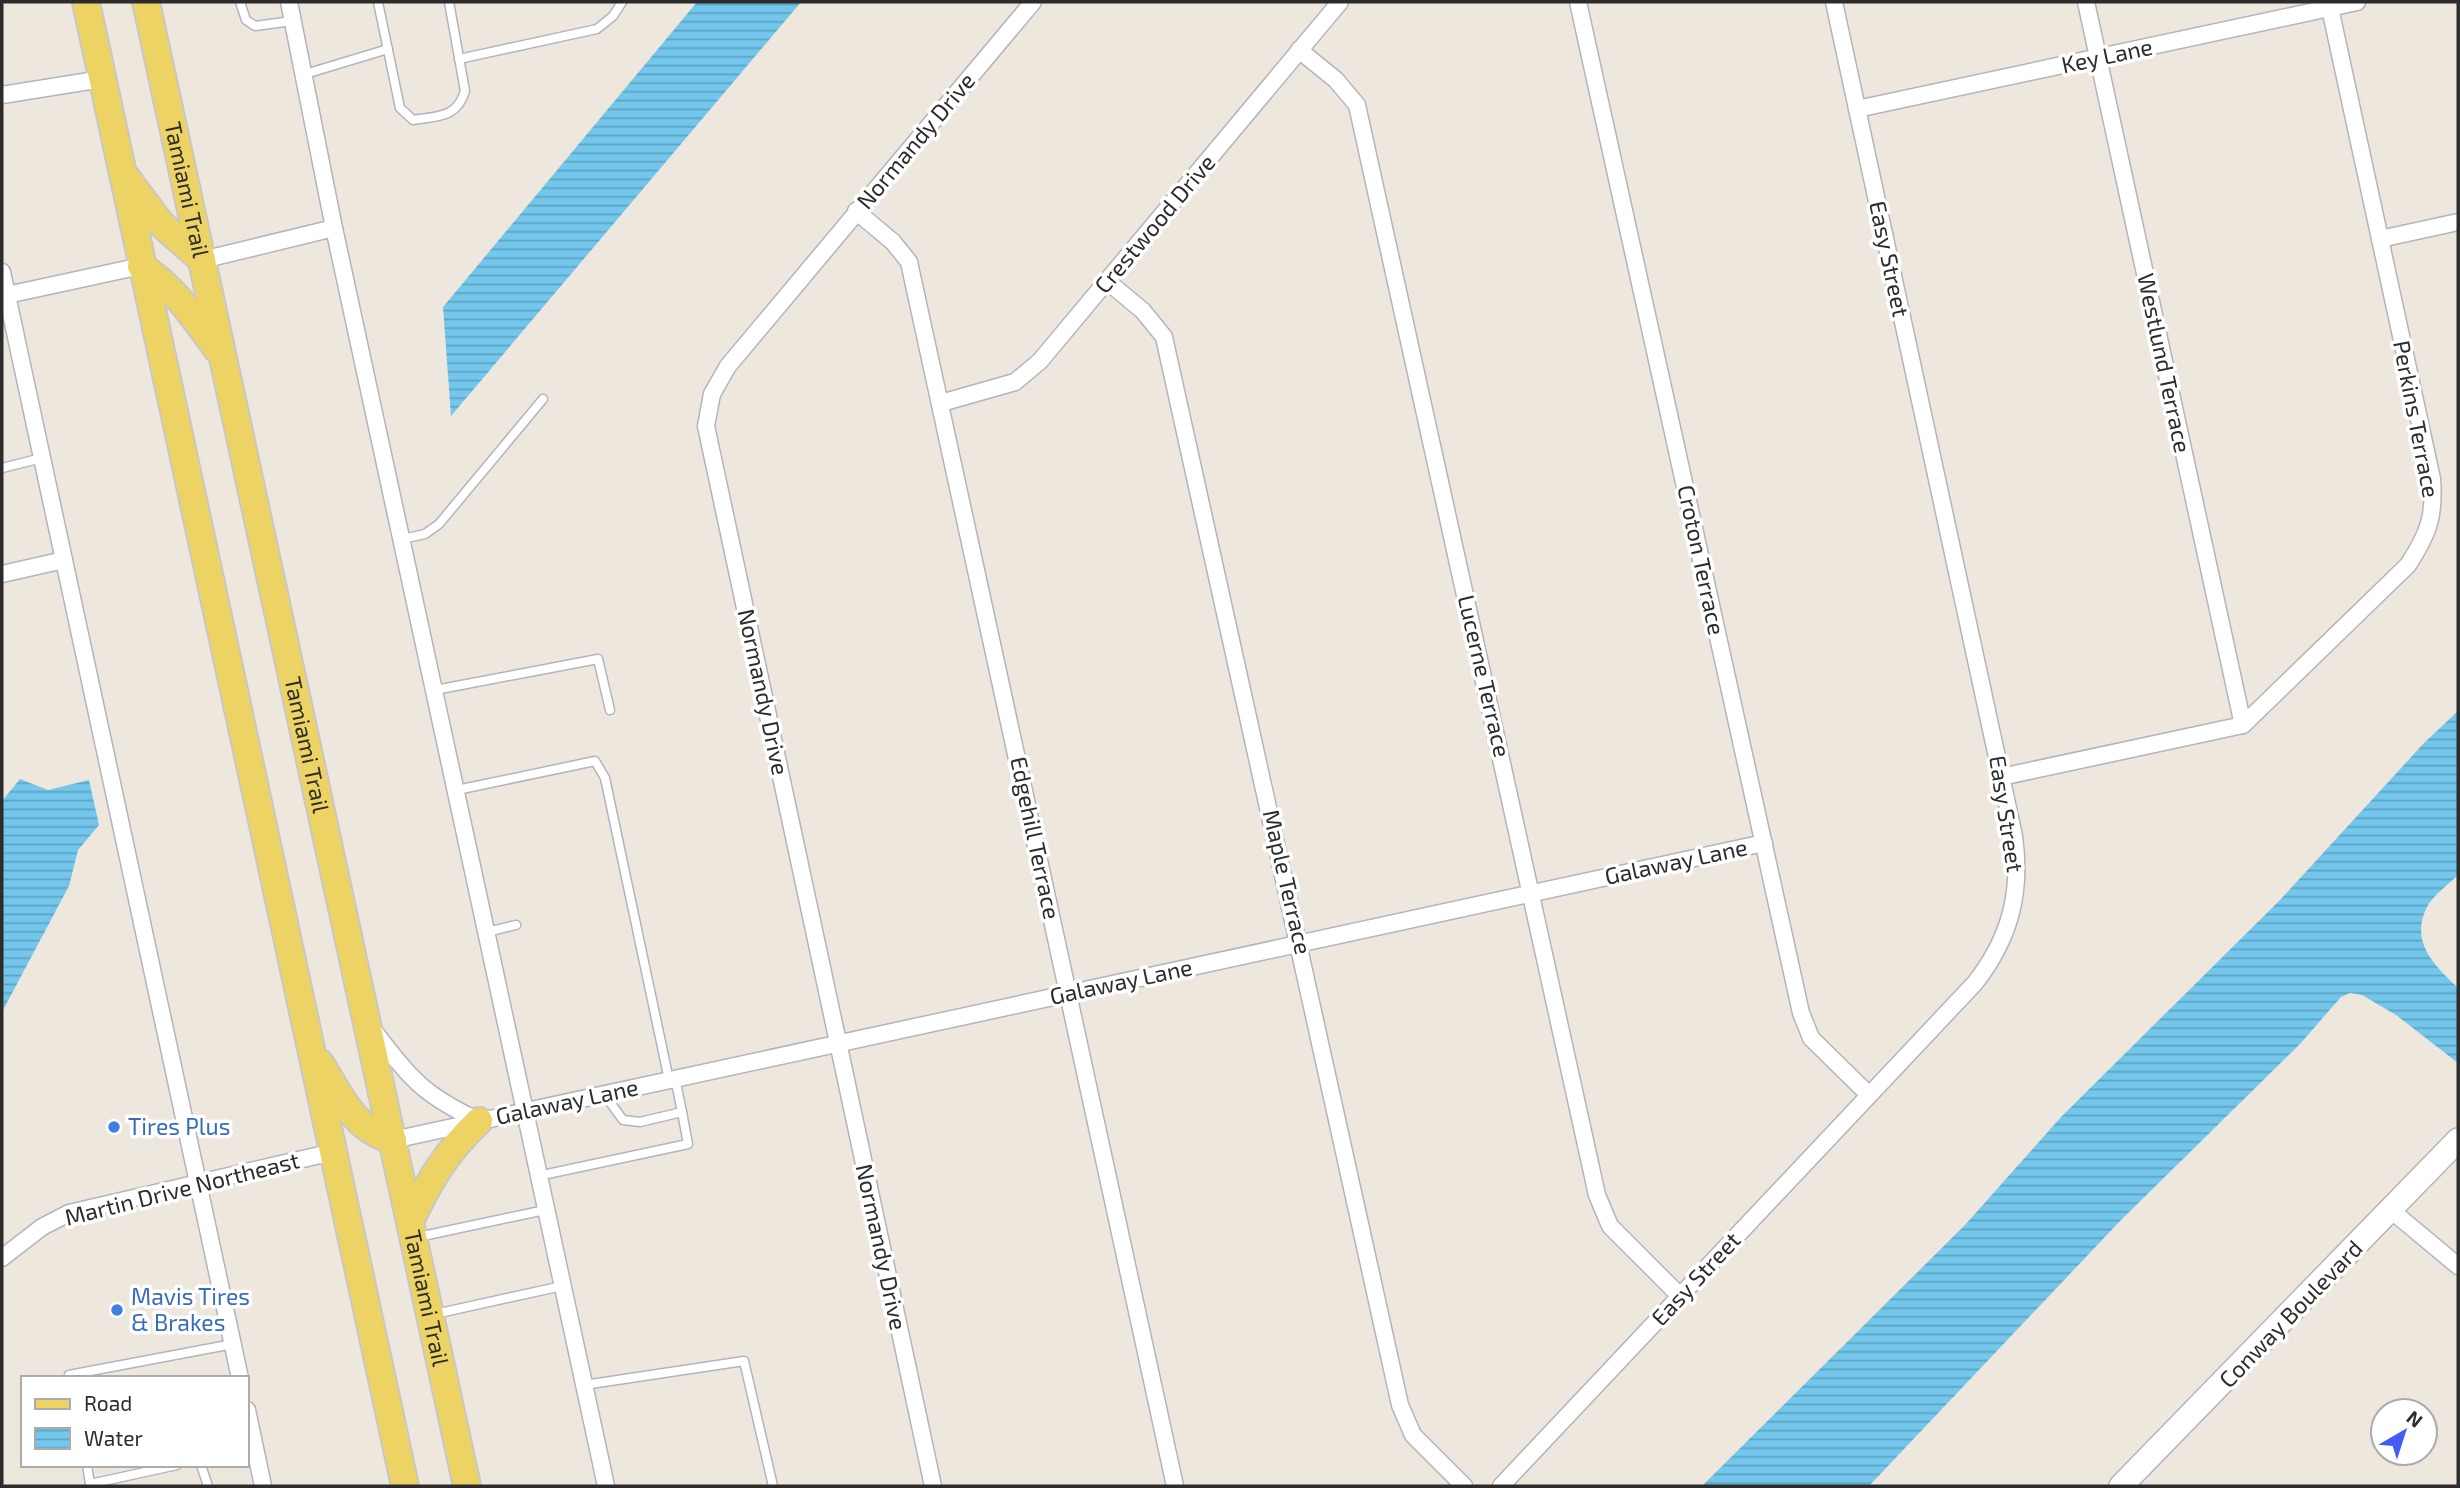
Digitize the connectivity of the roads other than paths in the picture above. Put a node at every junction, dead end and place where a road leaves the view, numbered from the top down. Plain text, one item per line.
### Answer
1 (86, 2) edge
2 (146, 2) edge
3 (240, 2) edge
4 (289, 2) edge
5 (378, 2) edge
6 (449, 2) edge
7 (622, 2) edge
8 (1033, 2) edge
9 (1339, 2) edge
10 (1578, 2) edge
11 (1834, 2) edge
12 (2086, 2) edge
13 (2357, 2) edge
14 (2330, 8) junction
15 (292, 20) junction
16 (388, 49) junction
17 (1299, 50) junction
18 (2098, 58) junction
19 (459, 59) junction
20 (302, 75) junction
21 (102, 79) junction
22 (2, 95) edge
23 (1857, 109) junction
24 (121, 170) junction
25 (856, 211) junction
26 (2458, 222) edge
27 (334, 228) junction
28 (2380, 239) junction
29 (202, 260) junction
30 (141, 266) junction
31 (2, 275) edge
32 (1107, 281) junction
33 (7, 295) junction
34 (224, 359) junction
35 (543, 399) dead end
36 (941, 403) junction
37 (42, 458) junction
38 (2, 468) edge
39 (402, 539) junction
40 (64, 560) junction
41 (2, 574) edge
42 (436, 690) junction
43 (610, 710) dead end
44 (2243, 725) junction
45 (2001, 777) junction
46 (457, 790) junction
47 (1764, 843) junction
48 (1532, 893) junction
49 (516, 925) dead end
50 (487, 933) junction
51 (1300, 943) junction
52 (1069, 993) junction
53 (370, 1027) junction
54 (837, 1043) junction
55 (310, 1046) junction
56 (672, 1079) junction
57 (604, 1094) junction
58 (1869, 1095) junction
59 (525, 1111) junction
60 (682, 1112) junction
61 (479, 1121) junction
62 (393, 1140) junction
63 (2458, 1140) edge
64 (333, 1152) junction
65 (538, 1176) junction
66 (198, 1183) junction
67 (545, 1210) junction
68 (2392, 1211) junction
69 (412, 1229) junction
70 (2, 1258) edge
71 (2458, 1266) edge
72 (562, 1286) junction
73 (1680, 1296) junction
74 (430, 1315) junction
75 (233, 1344) junction
76 (69, 1376) edge
77 (240, 1376) edge
78 (584, 1385) junction
79 (248, 1415) edge
80 (87, 1467) edge
81 (168, 1467) edge
82 (202, 1467) edge
83 (91, 1485) edge
84 (208, 1486) edge
85 (263, 1486) edge
86 (405, 1486) edge
87 (467, 1486) edge
88 (606, 1486) edge
89 (773, 1486) edge
90 (933, 1486) edge
91 (1175, 1486) edge
92 (1464, 1486) edge
93 (1501, 1486) edge
94 (2121, 1486) edge

1 - 21 main road
2 - 29 main road, Tamiami Trail
3 - 15 lane
4 - 15 street
5 - 16 lane
6 - 19 lane
7 - 19 lane
8 - 25 street, Normandy Drive
9 - 17 street, Crestwood Drive
10 - 47 street, Croton Terrace
11 - 23 street, Easy Street
12 - 18 street, Westlund Terrace
13 - 14 street, Key Lane
14 - 18 street, Key Lane
14 - 28 street, Perkins Terrace
15 - 20 street
16 - 19 lane
16 - 20 lane
17 - 32 street, Crestwood Drive
17 - 48 street, Lucerne Terrace
18 - 23 street, Key Lane
18 - 44 street, Westlund Terrace
20 - 27 street
21 - 22 street
21 - 24 main road
23 - 45 street, Easy Street
24 - 29 main road
24 - 30 main road
25 - 36 street, Edgehill Terrace
25 - 54 street, Normandy Drive
26 - 28 street
27 - 29 street
27 - 39 street
28 - 44 street, Perkins Terrace
29 - 34 main road, Tamiami Trail
30 - 33 street
30 - 34 main road
30 - 55 main road
31 - 33 street
32 - 36 street, Crestwood Drive
32 - 51 street, Maple Terrace
33 - 37 street
34 - 53 main road, Tamiami Trail
35 - 39 lane
36 - 52 street, Edgehill Terrace
37 - 38 lane
37 - 40 street
39 - 42 street
40 - 41 street
40 - 66 street
42 - 43 lane
42 - 46 street
44 - 45 street
45 - 58 street, Easy Street
46 - 50 street
46 - 56 lane
47 - 48 street, Galaway Lane
47 - 58 street, Croton Terrace
48 - 51 street, Galaway Lane
48 - 73 street, Lucerne Terrace
49 - 50 lane
50 - 59 street
51 - 52 street, Galaway Lane
51 - 92 street, Maple Terrace
52 - 54 street, Galaway Lane
52 - 91 street, Edgehill Terrace
53 - 61 street, Galaway Lane
53 - 62 main road, Tamiami Trail
54 - 56 street, Galaway Lane
54 - 90 street, Normandy Drive
55 - 62 main road
55 - 64 main road
56 - 57 street, Galaway Lane
56 - 60 lane
57 - 59 street, Galaway Lane
57 - 60 lane
58 - 73 street, Easy Street
59 - 61 street, Galaway Lane
59 - 65 street
60 - 65 lane
61 - 62 street, Galaway Lane
61 - 69 main road
62 - 69 main road, Tamiami Trail
63 - 68 street, Conway Boulevard
64 - 66 street, Martin Drive Northeast
64 - 86 main road
65 - 67 street
66 - 70 street, Martin Drive Northeast
66 - 75 street
67 - 69 lane
67 - 72 street
68 - 71 street
68 - 94 street, Conway Boulevard
69 - 74 main road, Tamiami Trail
72 - 74 lane
72 - 78 street
73 - 93 street, Easy Street
74 - 87 main road, Tamiami Trail
75 - 76 lane
75 - 77 street
78 - 88 street
78 - 89 lane
79 - 85 street
80 - 83 lane
81 - 83 lane
82 - 84 lane

